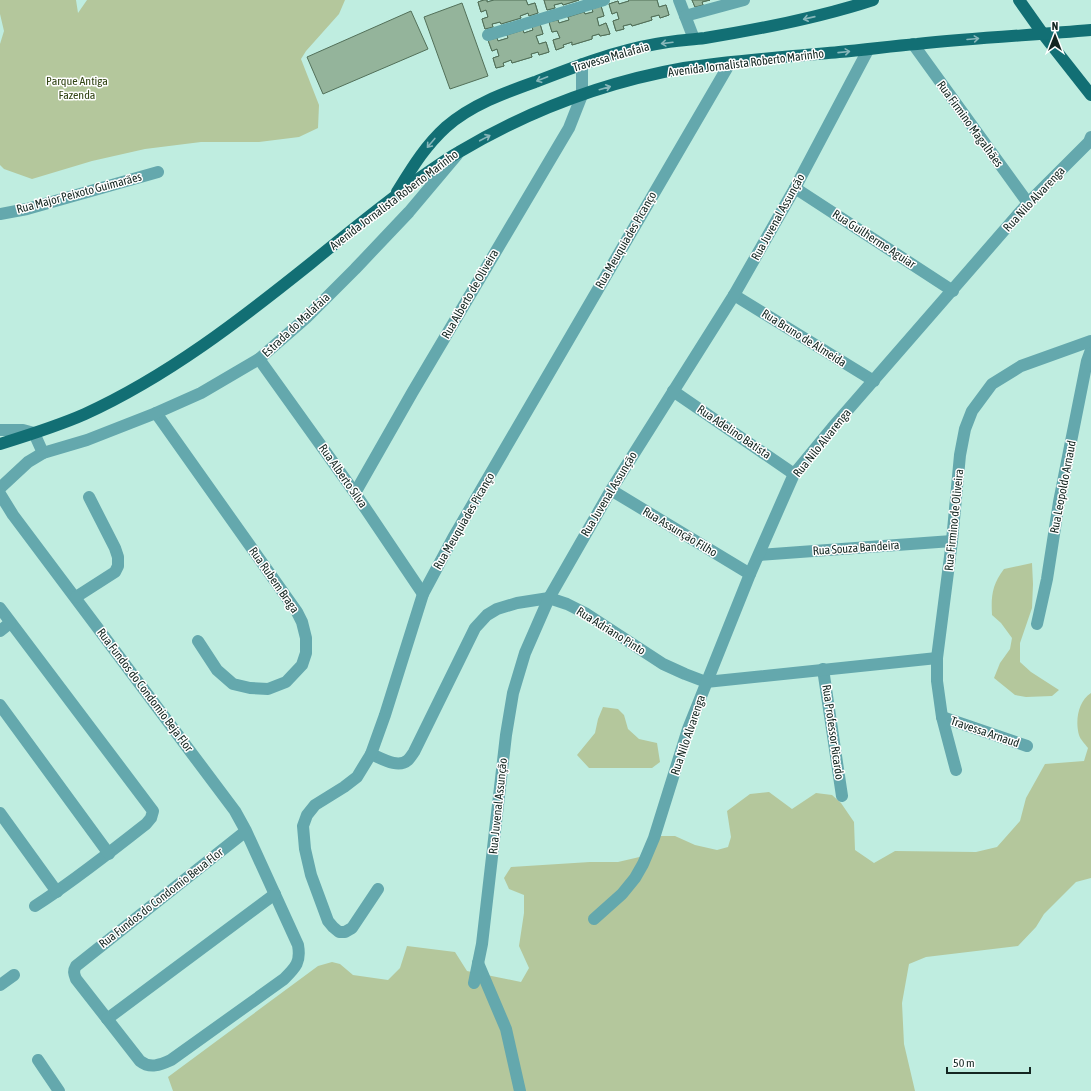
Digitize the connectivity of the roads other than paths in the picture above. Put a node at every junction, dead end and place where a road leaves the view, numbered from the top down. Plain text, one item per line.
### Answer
1 (604, 0) edge
2 (678, 0) edge
3 (744, 0) edge
4 (873, 0) edge
5 (1019, 0) edge
6 (685, 16) junction
7 (1091, 30) edge
8 (1043, 34) junction
9 (488, 35) dead end
10 (694, 39) junction
11 (913, 44) junction
12 (868, 50) junction
13 (730, 63) junction
14 (582, 64) junction
15 (582, 95) junction
16 (1091, 96) edge
17 (1090, 140) edge
18 (460, 151) junction
19 (1091, 155) edge
20 (158, 172) dead end
21 (795, 188) junction
22 (394, 197) junction
23 (1028, 203) junction
24 (0, 214) edge
25 (953, 290) junction
26 (734, 295) junction
27 (1091, 341) edge
28 (1090, 358) edge
29 (259, 359) junction
30 (874, 382) junction
31 (673, 391) junction
32 (156, 413) junction
33 (0, 430) edge
34 (34, 433) junction
35 (0, 444) edge
36 (43, 453) junction
37 (794, 474) junction
38 (0, 488) edge
39 (611, 490) junction
40 (355, 493) junction
41 (0, 494) edge
42 (89, 497) dead end
43 (952, 542) junction
44 (759, 555) junction
45 (750, 574) junction
46 (423, 594) junction
47 (76, 597) junction
48 (549, 598) junction
49 (0, 608) edge
50 (10, 623) junction
51 (1036, 624) dead end
52 (0, 631) edge
53 (198, 641) dead end
54 (936, 658) junction
55 (824, 669) junction
56 (706, 682) junction
57 (0, 705) edge
58 (942, 717) junction
59 (1027, 746) dead end
60 (372, 754) junction
61 (956, 770) dead end
62 (842, 796) dead end
63 (0, 813) edge
64 (246, 831) junction
65 (109, 854) junction
66 (378, 889) dead end
67 (57, 892) junction
68 (275, 894) junction
69 (35, 906) dead end
70 (594, 919) dead end
71 (478, 963) junction
72 (14, 975) dead end
73 (474, 983) dead end
74 (0, 985) edge
75 (107, 1019) junction
76 (38, 1060) dead end
77 (59, 1091) edge
78 (520, 1091) edge

1 - 9 street
2 - 6 street
3 - 6 street
4 -> 10 main road, Travessa Malafaia
5 - 8 main road
6 - 10 street
7 - 8 main road, Avenida Jornalista Roberto Marinho
11 -> 8 main road, Avenida Jornalista Roberto Marinho
8 - 16 main road
10 -> 14 main road, Travessa Malafaia
11 - 12 main road, Avenida Jornalista Roberto Marinho
11 - 23 street, Rua Firmino Magalhães
13 -> 12 main road, Avenida Jornalista Roberto Marinho
12 - 21 street, Rua Juvenal Assunção
15 -> 13 main road, Avenida Jornalista Roberto Marinho
13 - 46 street, Rua Meuquiades Picanço
14 - 15 street
14 -> 22 main road, Travessa Malafaia
18 -> 15 main road, Avenida Jornalista Roberto Marinho
15 - 40 street, Rua Alberto de Oliveira
17 - 19 street
17 - 23 street, Rua Nilo Alvarenga
18 - 22 main road, Avenida Jornalista Roberto Marinho
18 - 29 street, Estrada do Malafaia
20 - 24 street, Rua Major Peixoto Guimarães
21 - 25 street, Rua Guilherme Aguiar
21 - 26 street, Rua Juvenal Assunção
22 - 34 main road, Avenida Jornalista Roberto Marinho
23 - 25 street, Rua Nilo Alvarenga
25 - 30 street, Rua Nilo Alvarenga
26 - 30 street, Rua Bruno de Almeida
26 - 31 street, Rua Juvenal Assunção
27 - 43 street, Rua Firmino de Oliveira
28 - 51 street, Rua Leopoldo Arnaud
29 - 32 street, Estrada do Malafaia
29 - 40 street, Rua Alberto Silva
30 - 37 street, Rua Nilo Alvarenga
31 - 37 street, Rua Adelino Batista
31 - 39 street, Rua Juvenal Assunção
32 - 36 street, Estrada do Malafaia
32 - 53 street, Rua Rubem Braga
33 - 34 street
34 - 35 main road, Avenida Jornalista Roberto Marinho
34 - 36 street
36 - 38 street, Estrada do Malafaia
37 - 44 street, Rua Nilo Alvarenga
39 - 45 street, Rua Assunção Filho
39 - 48 street, Rua Juvenal Assunção
40 - 46 street, Rua Alberto Silva
41 - 47 street, Rua Fundos do Condomio Beja Flor
42 - 47 street
43 - 44 street, Rua Souza Bandeira
43 - 54 street, Rua Firmino de Oliveira
44 - 45 street, Rua Nilo Alvarenga
45 - 56 street, Rua Nilo Alvarenga
46 - 60 street, Rua Meuquiades Picanço
47 - 64 street, Rua Fundos do Condomio Beja Flor
48 - 56 street, Rua Adriano Pinto
48 - 60 street, Rua Adriano Pinto
48 - 71 street, Rua Juvenal Assunção
49 - 50 street
50 - 52 street
50 - 65 street
54 - 55 street, Rua Adriano Pinto
54 - 58 street, Rua Firmino de Oliveira
55 - 56 street, Rua Adriano Pinto
55 - 62 street, Rua Professor Ricardo
56 - 70 street, Rua Nilo Alvarenga
57 - 65 street
58 - 59 street, Travessa Arnaud
58 - 61 street, Rua Firmino de Oliveira
60 - 66 street, Rua Meuquiades Picanço
63 - 67 street
64 - 68 street, Rua Fundos do Condomio Beja Flor
64 - 75 street, Rua Fundos do Condomio Beua Flor
65 - 67 street
67 - 69 street
68 - 75 street
68 - 75 street, Rua Fundos do Condomio Beja Flor
71 - 73 street, Rua Juvenal Assunção
71 - 78 street
72 - 74 street
76 - 77 street

